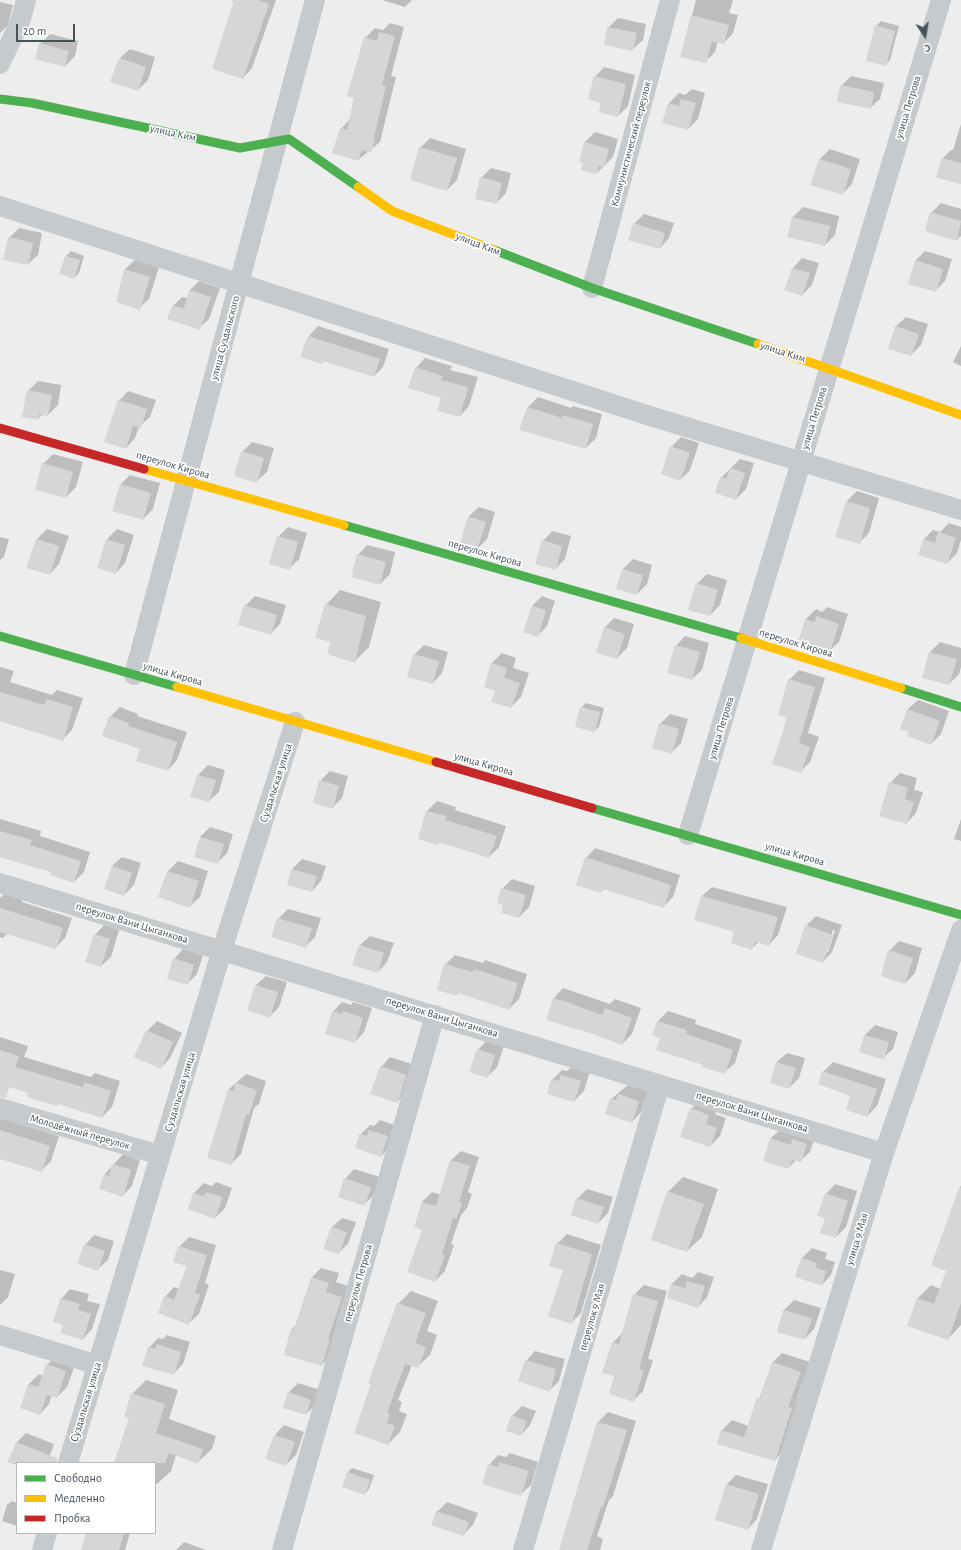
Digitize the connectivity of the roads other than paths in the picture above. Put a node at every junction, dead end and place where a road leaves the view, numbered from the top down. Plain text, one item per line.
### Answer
1 (26, 0) edge
2 (315, 0) edge
3 (670, 0) edge
4 (940, 0) edge
5 (0, 64) edge
6 (0, 99) edge
7 (277, 141) junction
8 (0, 206) edge
9 (239, 284) junction
10 (592, 288) junction
11 (830, 368) junction
12 (961, 415) edge
13 (0, 428) edge
14 (801, 461) junction
15 (186, 482) junction
16 (961, 510) edge
17 (0, 636) edge
18 (747, 640) junction
19 (134, 675) junction
20 (961, 707) edge
21 (295, 722) junction
22 (688, 835) junction
23 (0, 883) edge
24 (961, 916) edge
25 (961, 930) edge
26 (222, 950) junction
27 (435, 1015) junction
28 (660, 1084) junction
29 (0, 1108) edge
30 (884, 1152) junction
31 (160, 1156) junction
32 (0, 1335) edge
33 (98, 1365) junction
34 (68, 1462) edge
35 (47, 1534) edge
36 (42, 1550) edge
37 (282, 1550) edge
38 (523, 1550) edge
39 (761, 1550) edge

1 - 5 street
2 - 7 street, улица Суздальского
3 - 10 street, Коммунистический переулок
4 - 11 street, улица Петрова
6 - 7 street, улица Ким
7 - 9 street, улица Суздальского
7 - 10 street, улица Ким
8 - 9 street
9 - 14 street
9 - 15 street, улица Суздальского
10 - 11 street, улица Ким
11 - 12 street, улица Ким
11 - 14 street, улица Петрова
13 - 15 street, переулок Кирова
14 - 16 street
14 - 18 street, улица Петрова
15 - 18 street, переулок Кирова
15 - 19 street, улица Суздальского
17 - 19 street, улица Кирова
18 - 20 street, переулок Кирова
18 - 22 street, улица Петрова
19 - 21 street, улица Кирова
21 - 22 street, улица Кирова
21 - 26 street, Суздальская улица
22 - 24 street, улица Кирова
23 - 26 street, переулок Вани Цыганкова
25 - 30 street, улица 9 Мая
26 - 27 street, переулок Вани Цыганкова
26 - 31 street, Суздальская улица
27 - 28 street, переулок Вани Цыганкова
27 - 37 street, переулок Петрова
28 - 30 street, переулок Вани Цыганкова
28 - 38 street, переулок 9 Мая
29 - 31 street, Молодёжный переулок
30 - 39 street, улица 9 Мая
31 - 33 street, Суздальская улица
32 - 33 street
33 - 34 street, Суздальская улица
35 - 36 street

